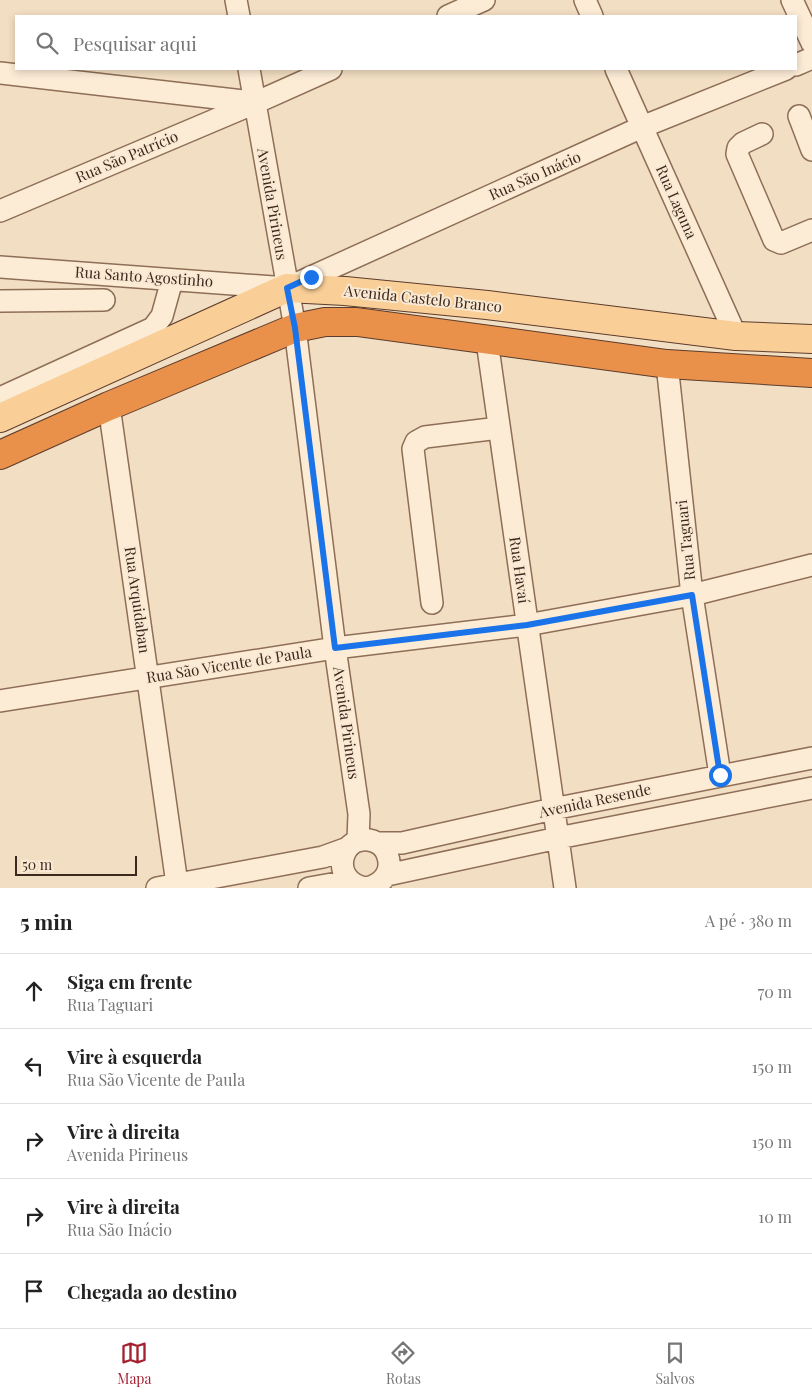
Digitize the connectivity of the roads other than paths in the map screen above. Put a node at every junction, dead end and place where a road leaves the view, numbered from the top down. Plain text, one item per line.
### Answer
1 (236, 0) edge
2 (484, 0) edge
3 (585, 0) edge
4 (792, 0) edge
5 (239, 15) edge
6 (450, 15) edge
7 (592, 15) edge
8 (812, 43) edge
9 (812, 58) edge
10 (797, 65) edge
11 (249, 70) edge
12 (328, 70) edge
13 (616, 70) edge
14 (784, 70) edge
15 (0, 73) edge
16 (255, 103) junction
17 (798, 116) dead end
18 (642, 127) junction
19 (762, 134) dead end
20 (812, 150) edge
21 (0, 211) edge
22 (812, 230) edge
23 (0, 266) edge
24 (172, 280) junction
25 (287, 288) junction
26 (104, 300) dead end
27 (0, 301) edge
28 (295, 328) junction
29 (736, 336) junction
30 (812, 339) edge
31 (487, 341) junction
32 (667, 364) junction
33 (812, 372) edge
34 (0, 398) edge
35 (109, 406) junction
36 (0, 418) edge
37 (499, 428) junction
38 (0, 455) edge
39 (812, 565) edge
40 (692, 595) junction
41 (432, 603) dead end
42 (527, 625) junction
43 (335, 648) junction
44 (149, 677) junction
45 (0, 701) edge
46 (812, 758) edge
47 (720, 775) junction
48 (812, 788) edge
49 (636, 792) junction
50 (553, 809) junction
51 (640, 822) junction
52 (558, 838) junction
53 (364, 843) junction
54 (369, 884) edge
55 (167, 886) edge
56 (309, 888) edge
57 (565, 888) edge

1 - 5 street
2 - 6 street
3 - 7 street
4 - 8 street
9 - 10 street
11 - 16 street, Avenida Pirineus
12 - 16 street, Rua São Patrício
13 - 18 street, Rua Laguna
14 - 18 street, Rua São Inácio
15 - 16 street
16 - 21 street, Rua São Patrício
16 - 25 street, Avenida Pirineus
17 - 20 street
18 - 25 street, Rua São Inácio
18 - 29 street, Rua Laguna
19 - 22 street
23 - 24 street, Rua Santo Agostinho
24 - 25 street, Rua Santo Agostinho
24 - 34 street
25 - 28 street, Avenida Pirineus
25 - 29 main road, Avenida Castelo Branco
25 - 36 main road, Avenida Castelo Branco
26 - 27 street
28 - 31 highway, Avenida Castelo Branco
28 - 35 highway, Avenida Castelo Branco
28 - 43 street, Avenida Pirineus
29 - 30 main road, Avenida Castelo Branco
31 - 32 highway, Avenida Castelo Branco
31 - 37 street, Rua Havaí
32 - 33 highway, Avenida Castelo Branco
32 - 40 street, Rua Taguari
35 - 38 highway, Avenida Castelo Branco
35 - 44 street, Rua Arquidaban
37 - 41 street
37 - 42 street, Rua Havaí
39 - 40 street, Rua São Vicente de Paula
40 - 42 street, Rua São Vicente de Paula
40 - 47 street, Rua Taguari
42 - 43 street, Rua São Vicente de Paula
42 - 50 street, Rua Havaí
43 - 44 street, Rua São Vicente de Paula
43 - 53 street, Avenida Pirineus
44 - 45 street, Rua São Vicente de Paula
44 - 55 street, Rua Arquidaban
46 - 47 street, Avenida Resende
47 - 49 street, Avenida Resende
48 - 51 street, Avenida Resende
49 - 50 street, Avenida Resende
49 - 51 street
50 - 52 street, Rua Havaí
50 - 53 street, Avenida Resende
51 - 52 street, Avenida Resende
52 - 54 street, Avenida Resende
52 - 57 street, Rua Havaí
53 - 54 street
53 - 54 street
53 - 55 street, Avenida Resende
54 - 56 street, Avenida Resende

